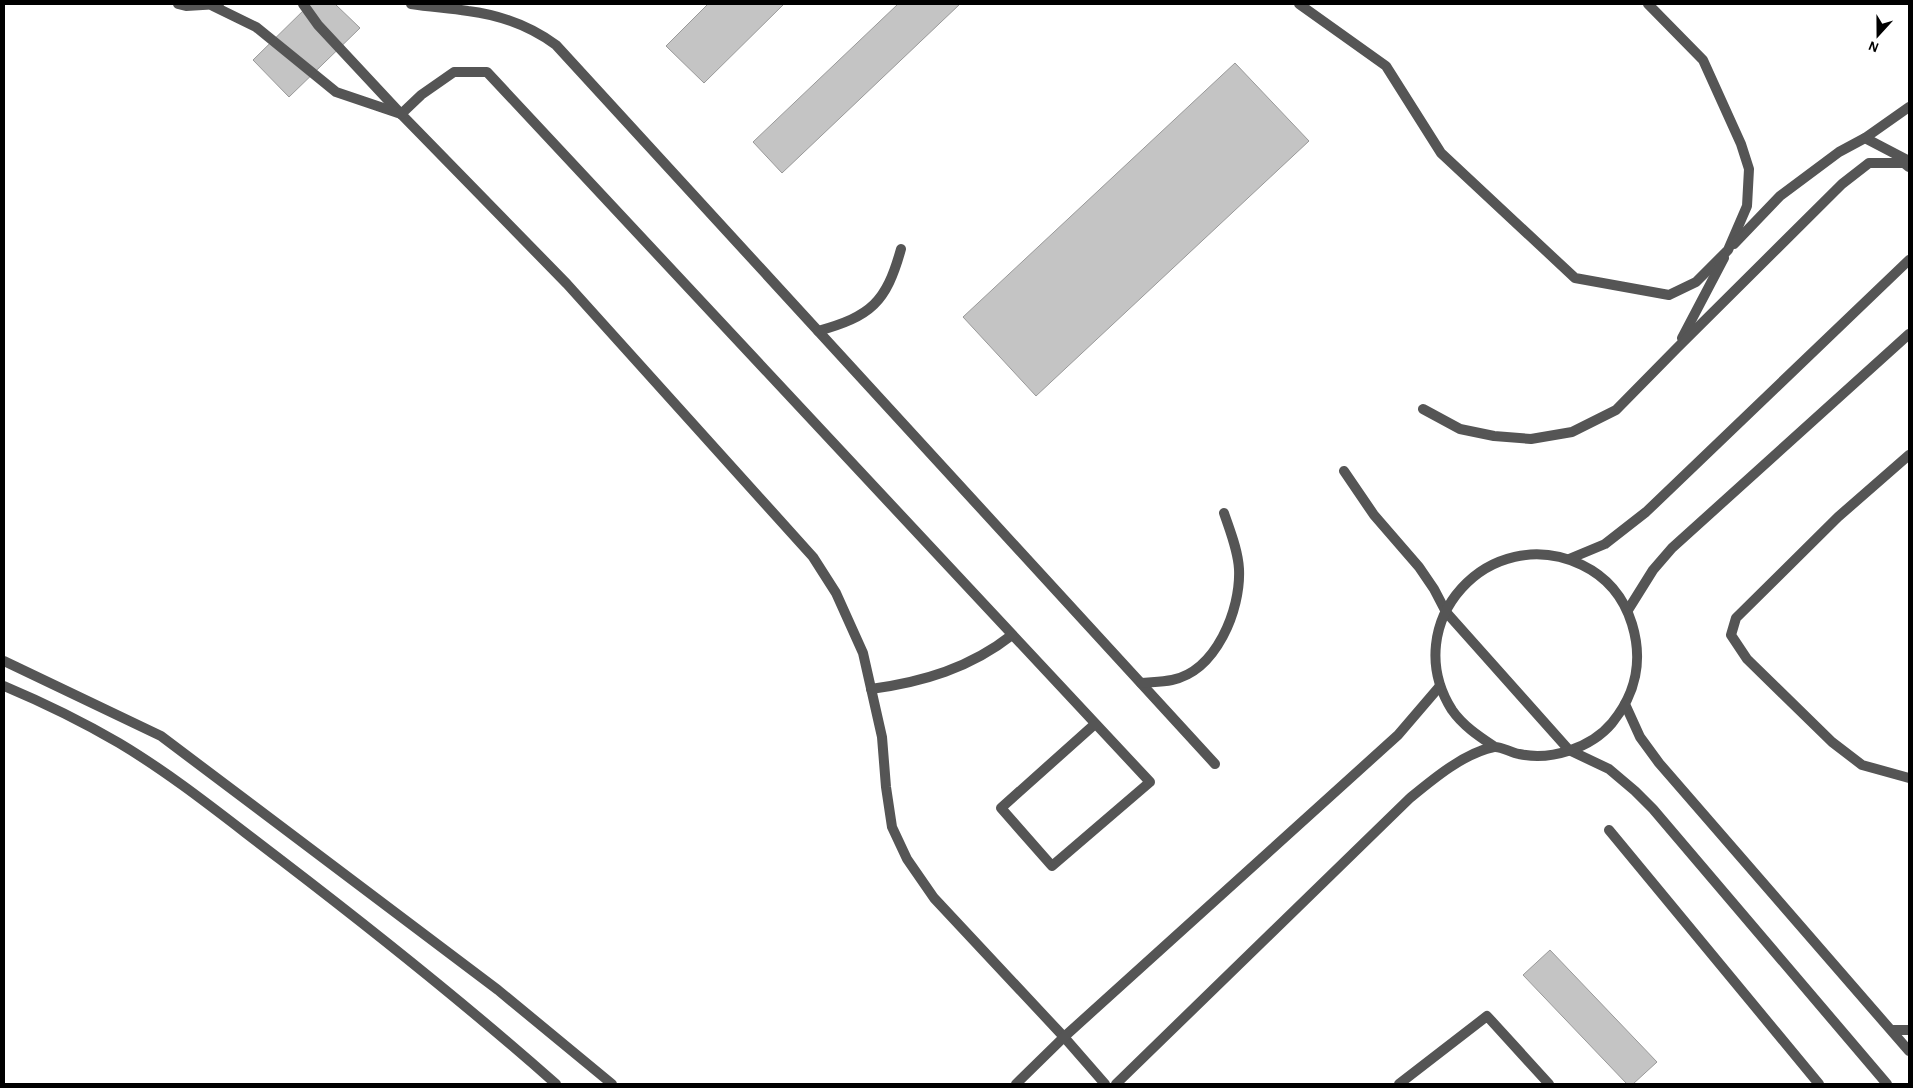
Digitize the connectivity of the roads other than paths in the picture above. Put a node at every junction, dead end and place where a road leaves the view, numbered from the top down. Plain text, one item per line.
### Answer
1 (178, 4) edge
2 (303, 4) edge
3 (411, 4) edge
4 (480, 4) edge
5 (1299, 4) edge
6 (1648, 4) edge
7 (217, 5) edge
8 (469, 11) junction
9 (1909, 107) edge
10 (402, 114) junction
11 (1865, 138) junction
12 (1909, 161) edge
13 (1909, 167) edge
14 (901, 249) dead end
15 (1728, 250) junction
16 (1909, 260) edge
17 (818, 331) junction
18 (1909, 334) edge
19 (1677, 348) junction
20 (1423, 408) dead end
21 (1909, 455) edge
22 (1344, 471) dead end
23 (1224, 513) dead end
24 (1569, 559) junction
25 (1628, 610) junction
26 (1446, 612) junction
27 (1012, 635) junction
28 (4, 661) edge
29 (1141, 683) junction
30 (4, 686) edge
31 (1440, 686) junction
32 (871, 689) junction
33 (1625, 704) junction
34 (1095, 724) junction
35 (1495, 747) junction
36 (1569, 750) junction
37 (1216, 764) dead end
38 (1909, 778) edge
39 (1608, 830) dead end
40 (1892, 1030) junction
41 (1909, 1030) edge
42 (1064, 1038) junction
43 (1909, 1051) edge
44 (556, 1084) edge
45 (612, 1084) edge
46 (1016, 1084) edge
47 (1105, 1084) edge
48 (1116, 1084) edge
49 (1400, 1084) edge
50 (1549, 1084) edge
51 (1819, 1084) edge
52 (1887, 1084) edge

1 - 7 street
2 - 10 street
3 - 8 street
4 - 8 street
5 - 15 street
6 - 15 street
7 - 10 street
8 - 17 street
9 - 11 street
10 - 27 street
10 - 32 street
11 - 12 street
11 - 15 street
13 - 19 street
14 - 17 street
15 - 19 street
16 - 24 street
17 - 29 street
18 - 25 street
19 - 20 street
21 - 38 street
22 - 26 street
23 - 29 street
24 - 25 street
24 - 26 street
25 - 33 street
26 - 31 street
26 - 36 street
27 - 32 street
27 - 34 street
28 - 45 street
29 - 37 street
30 - 44 street
31 - 35 street
31 - 42 street
32 - 42 street
33 - 36 street
33 - 40 street
34 - 34 street
35 - 36 street
35 - 48 street
36 - 52 street
39 - 51 street
40 - 41 street
40 - 43 street
42 - 46 street
42 - 47 street
49 - 50 street

